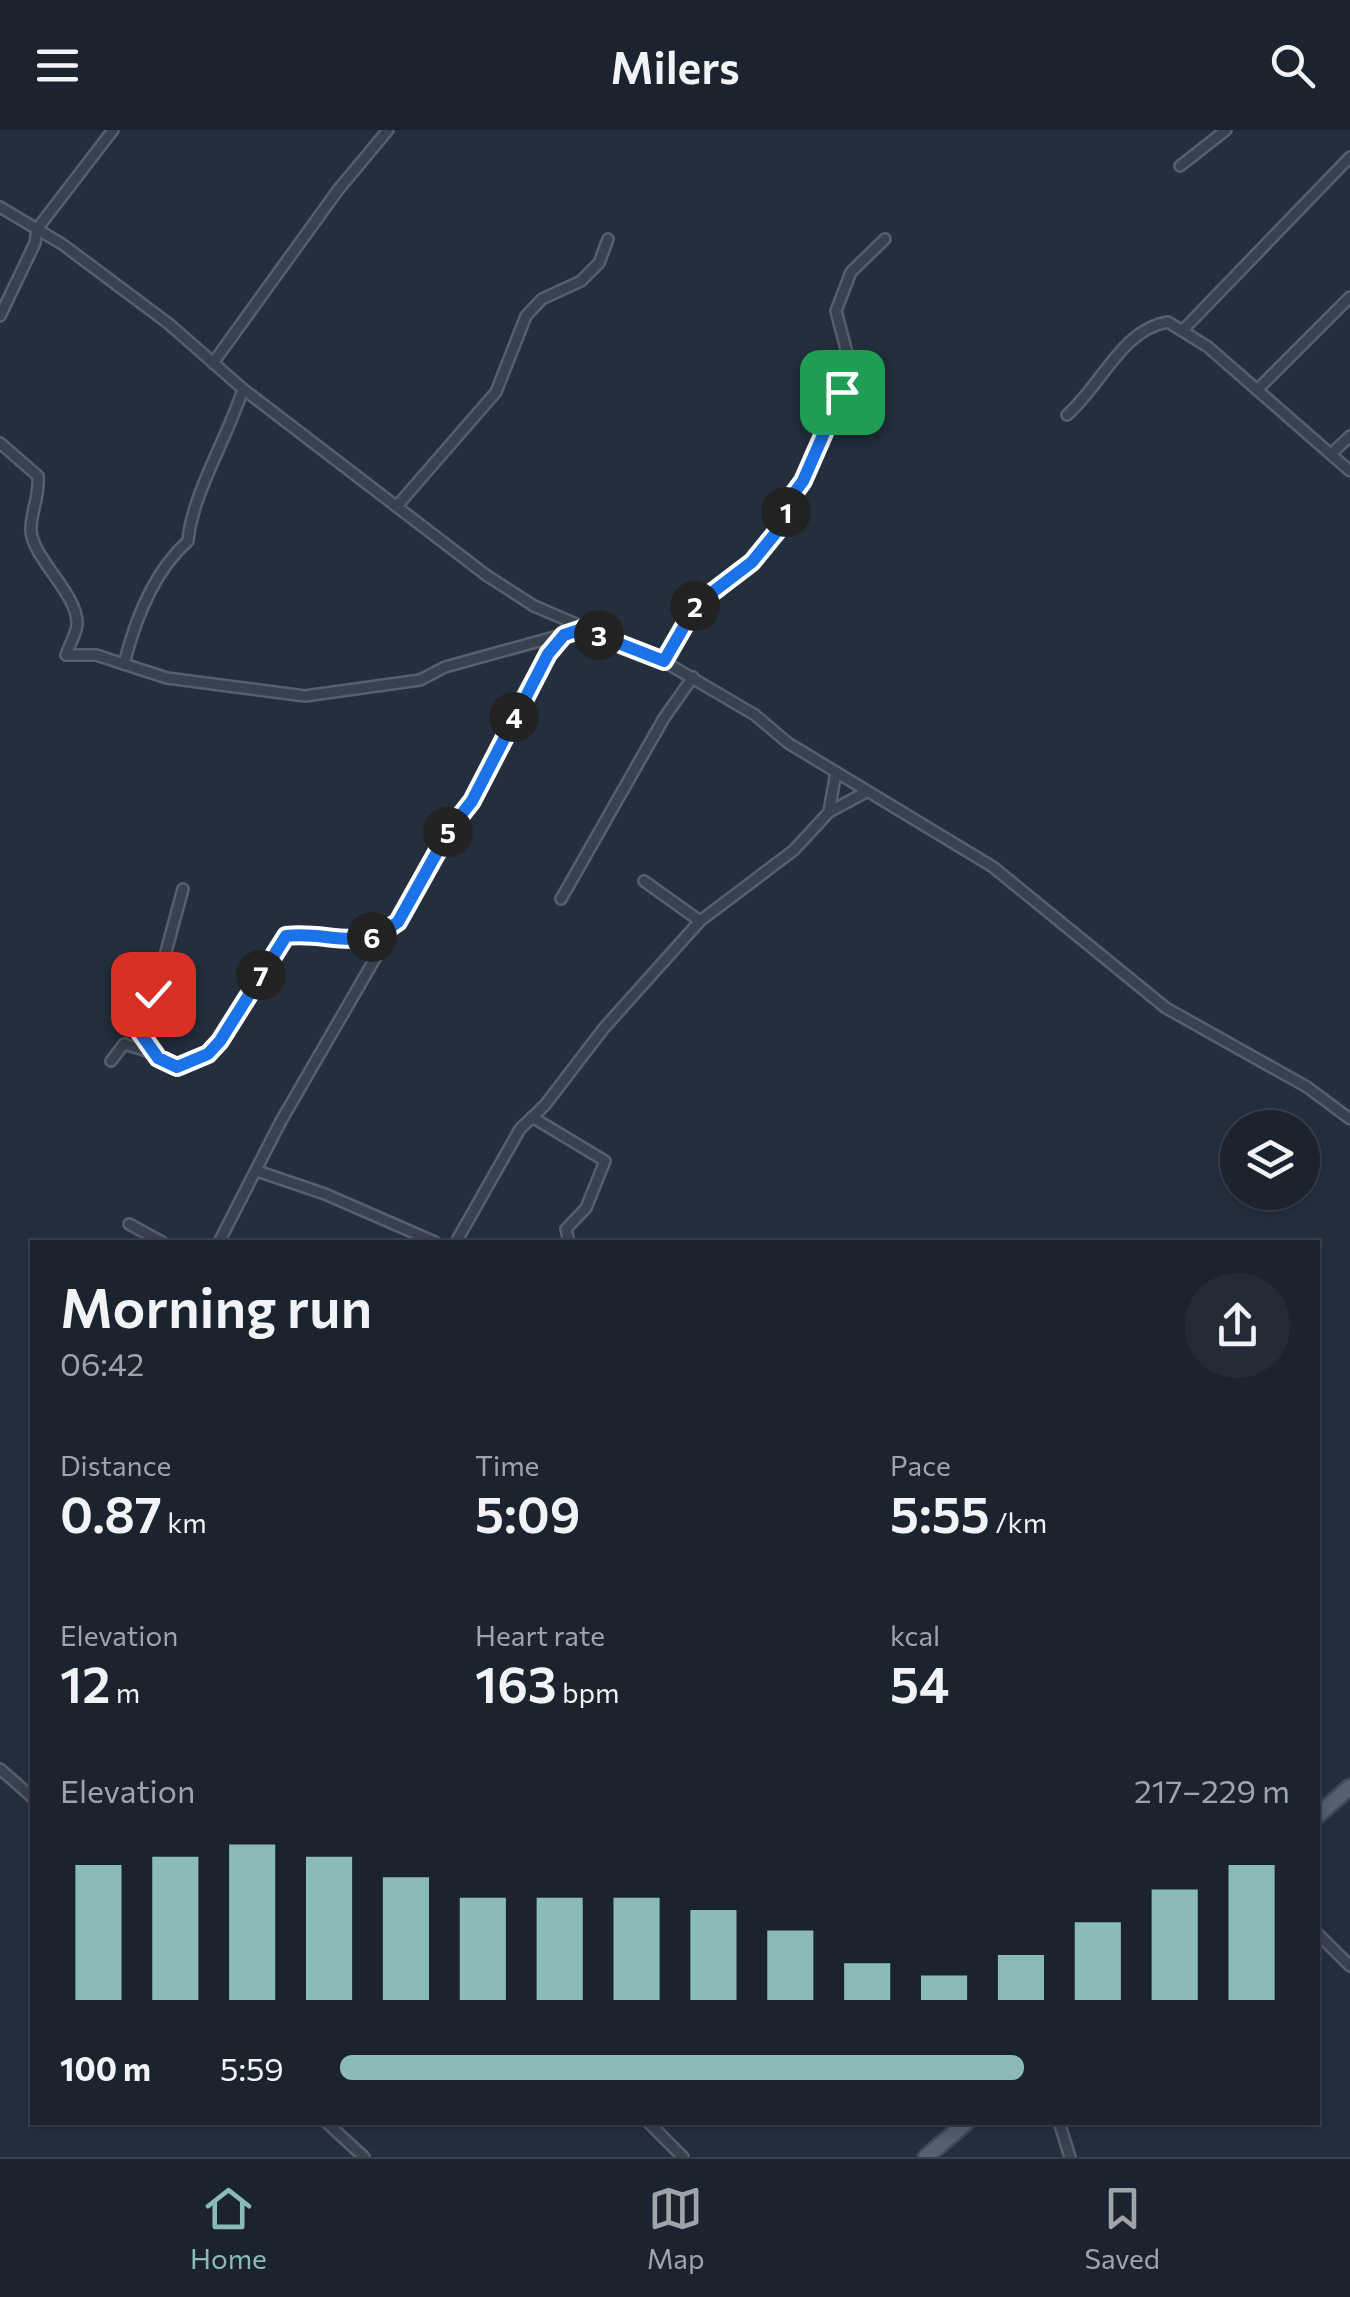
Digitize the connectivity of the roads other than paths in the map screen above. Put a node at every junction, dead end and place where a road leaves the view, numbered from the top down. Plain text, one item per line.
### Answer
1 (112, 130) edge
2 (388, 130) edge
3 (1226, 130) edge
4 (1350, 156) edge
5 (1180, 166) dead end
6 (0, 207) edge
7 (37, 229) junction
8 (885, 239) dead end
9 (608, 240) dead end
10 (1350, 297) edge
11 (0, 316) edge
12 (1184, 330) junction
13 (213, 363) junction
14 (243, 389) junction
15 (1257, 390) junction
16 (1068, 415) dead end
17 (1350, 436) edge
18 (0, 444) edge
19 (1331, 454) junction
20 (1350, 471) edge
21 (397, 506) junction
22 (582, 629) junction
23 (564, 635) junction
24 (664, 661) junction
25 (124, 664) junction
26 (693, 676) junction
27 (836, 772) junction
28 (866, 792) junction
29 (829, 812) junction
30 (644, 880) dead end
31 (183, 889) dead end
32 (561, 899) dead end
33 (700, 921) junction
34 (398, 922) junction
35 (158, 1058) junction
36 (111, 1061) dead end
37 (532, 1117) junction
38 (1350, 1119) edge
39 (256, 1171) junction
40 (129, 1224) dead end
41 (158, 1240) edge
42 (220, 1240) edge
43 (429, 1240) edge
44 (457, 1240) edge
45 (569, 1240) edge
46 (0, 1768) edge
47 (1350, 1786) edge
48 (30, 1795) edge
49 (1320, 1813) edge
50 (1320, 1936) edge
51 (1350, 1966) edge
52 (329, 2125) edge
53 (651, 2125) edge
54 (963, 2125) edge
55 (1060, 2125) edge
56 (364, 2157) edge
57 (683, 2157) edge
58 (926, 2157) edge
59 (1070, 2157) edge

1 - 7 street
2 - 13 street
3 - 5 street
4 - 12 street
6 - 7 street
7 - 11 street
7 - 13 street
8 - 24 street
9 - 21 street
10 - 15 street
12 - 15 street
12 - 16 street
13 - 14 street
14 - 21 street
14 - 25 street
15 - 19 street
17 - 19 street
18 - 25 street
19 - 20 street
21 - 22 street
22 - 23 street
22 - 24 street
23 - 25 street
23 - 34 street
24 - 26 street
26 - 27 street
26 - 32 street
27 - 28 street
27 - 29 street
28 - 29 street
28 - 38 street
29 - 33 street
30 - 33 street
31 - 35 street
33 - 37 street
34 - 35 street
34 - 39 street
35 - 36 street
37 - 44 street
37 - 45 street
39 - 42 street
39 - 43 street
40 - 41 street
46 - 48 street
47 - 49 main road
50 - 51 street
52 - 56 street
53 - 57 street
54 - 58 main road
55 - 59 street

